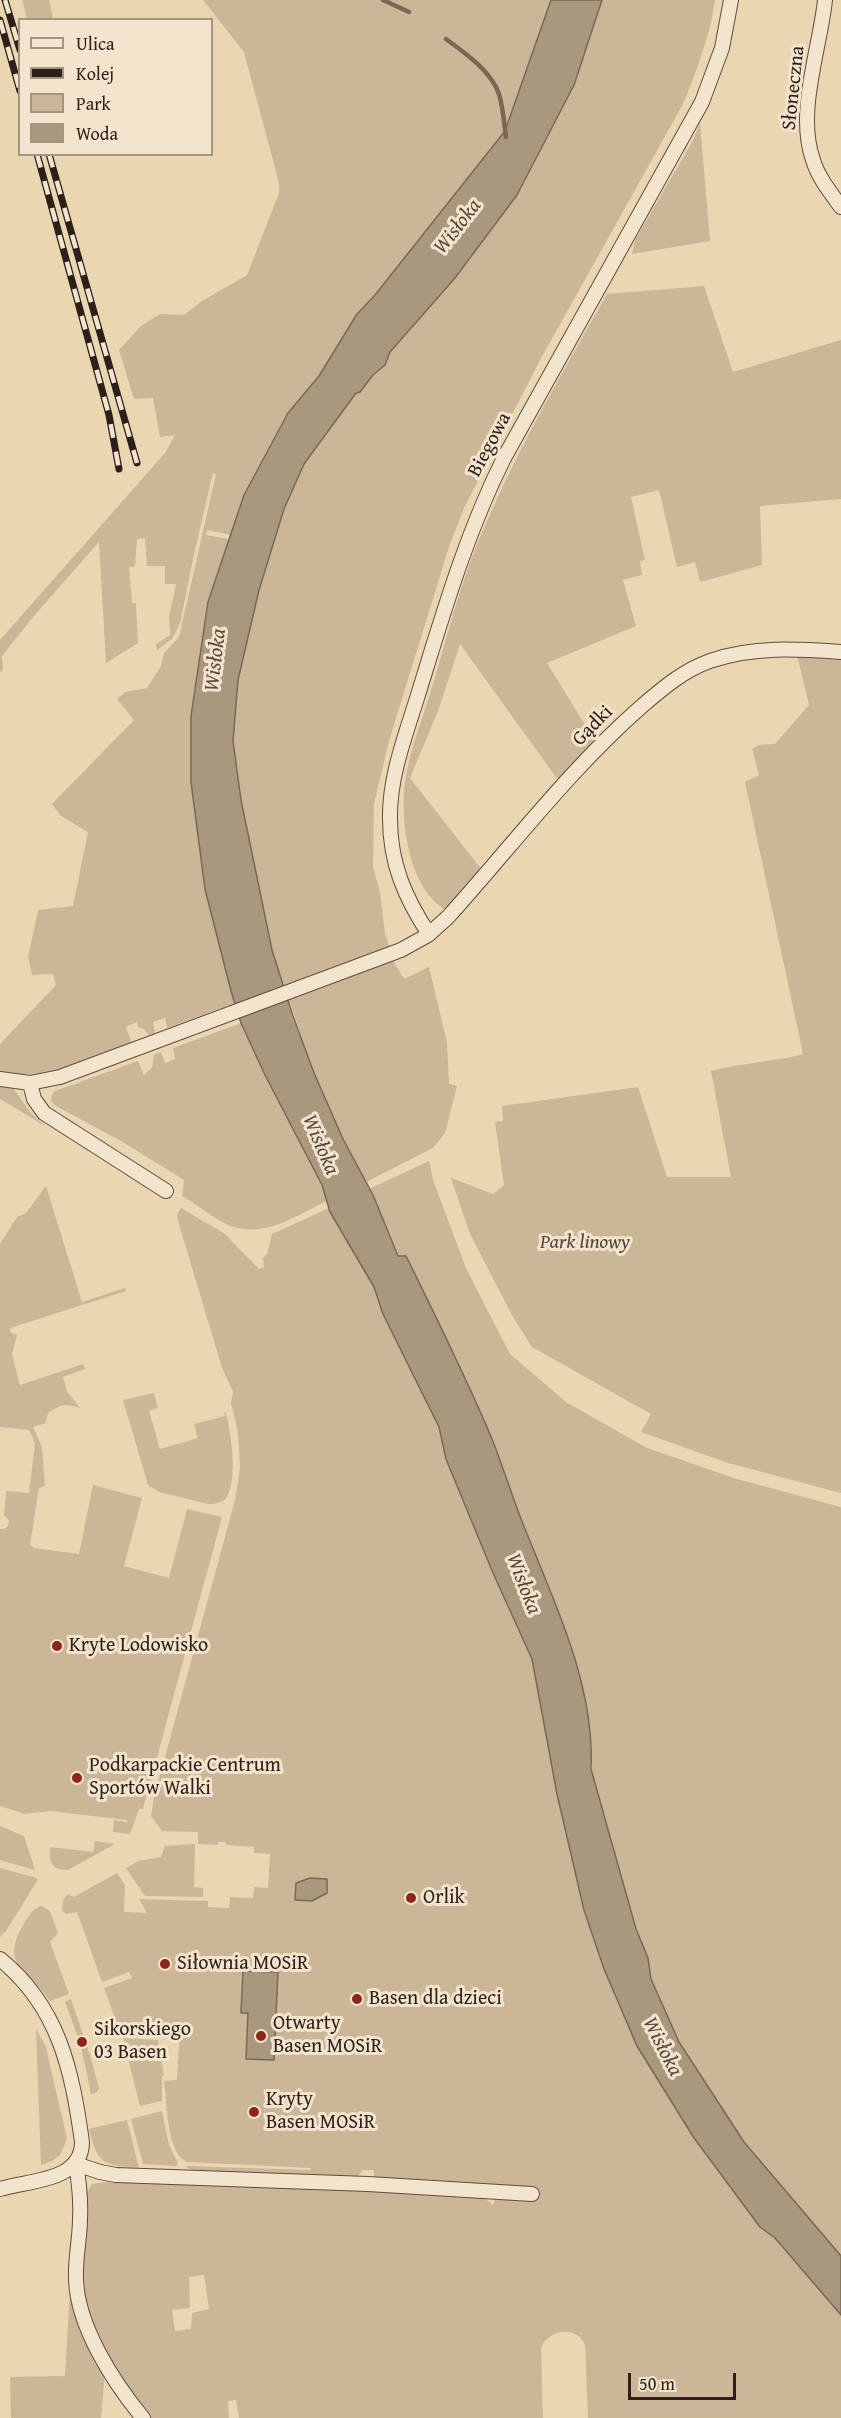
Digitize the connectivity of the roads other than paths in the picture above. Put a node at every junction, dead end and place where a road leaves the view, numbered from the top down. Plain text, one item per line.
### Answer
1 (731, 0) edge
2 (825, 0) edge
3 (841, 207) edge
4 (841, 652) edge
5 (429, 934) junction
6 (0, 1079) edge
7 (30, 1083) junction
8 (166, 1191) dead end
9 (0, 1959) edge
10 (76, 2163) junction
11 (0, 2189) edge
12 (532, 2194) dead end
13 (143, 2418) edge

1 - 5 street, Biegowa
2 - 3 street, Słoneczna
4 - 5 street, Gądki
5 - 7 street, Gądki
6 - 7 street, Gądki
7 - 8 street
9 - 10 street
10 - 11 street
10 - 12 street
10 - 13 street

